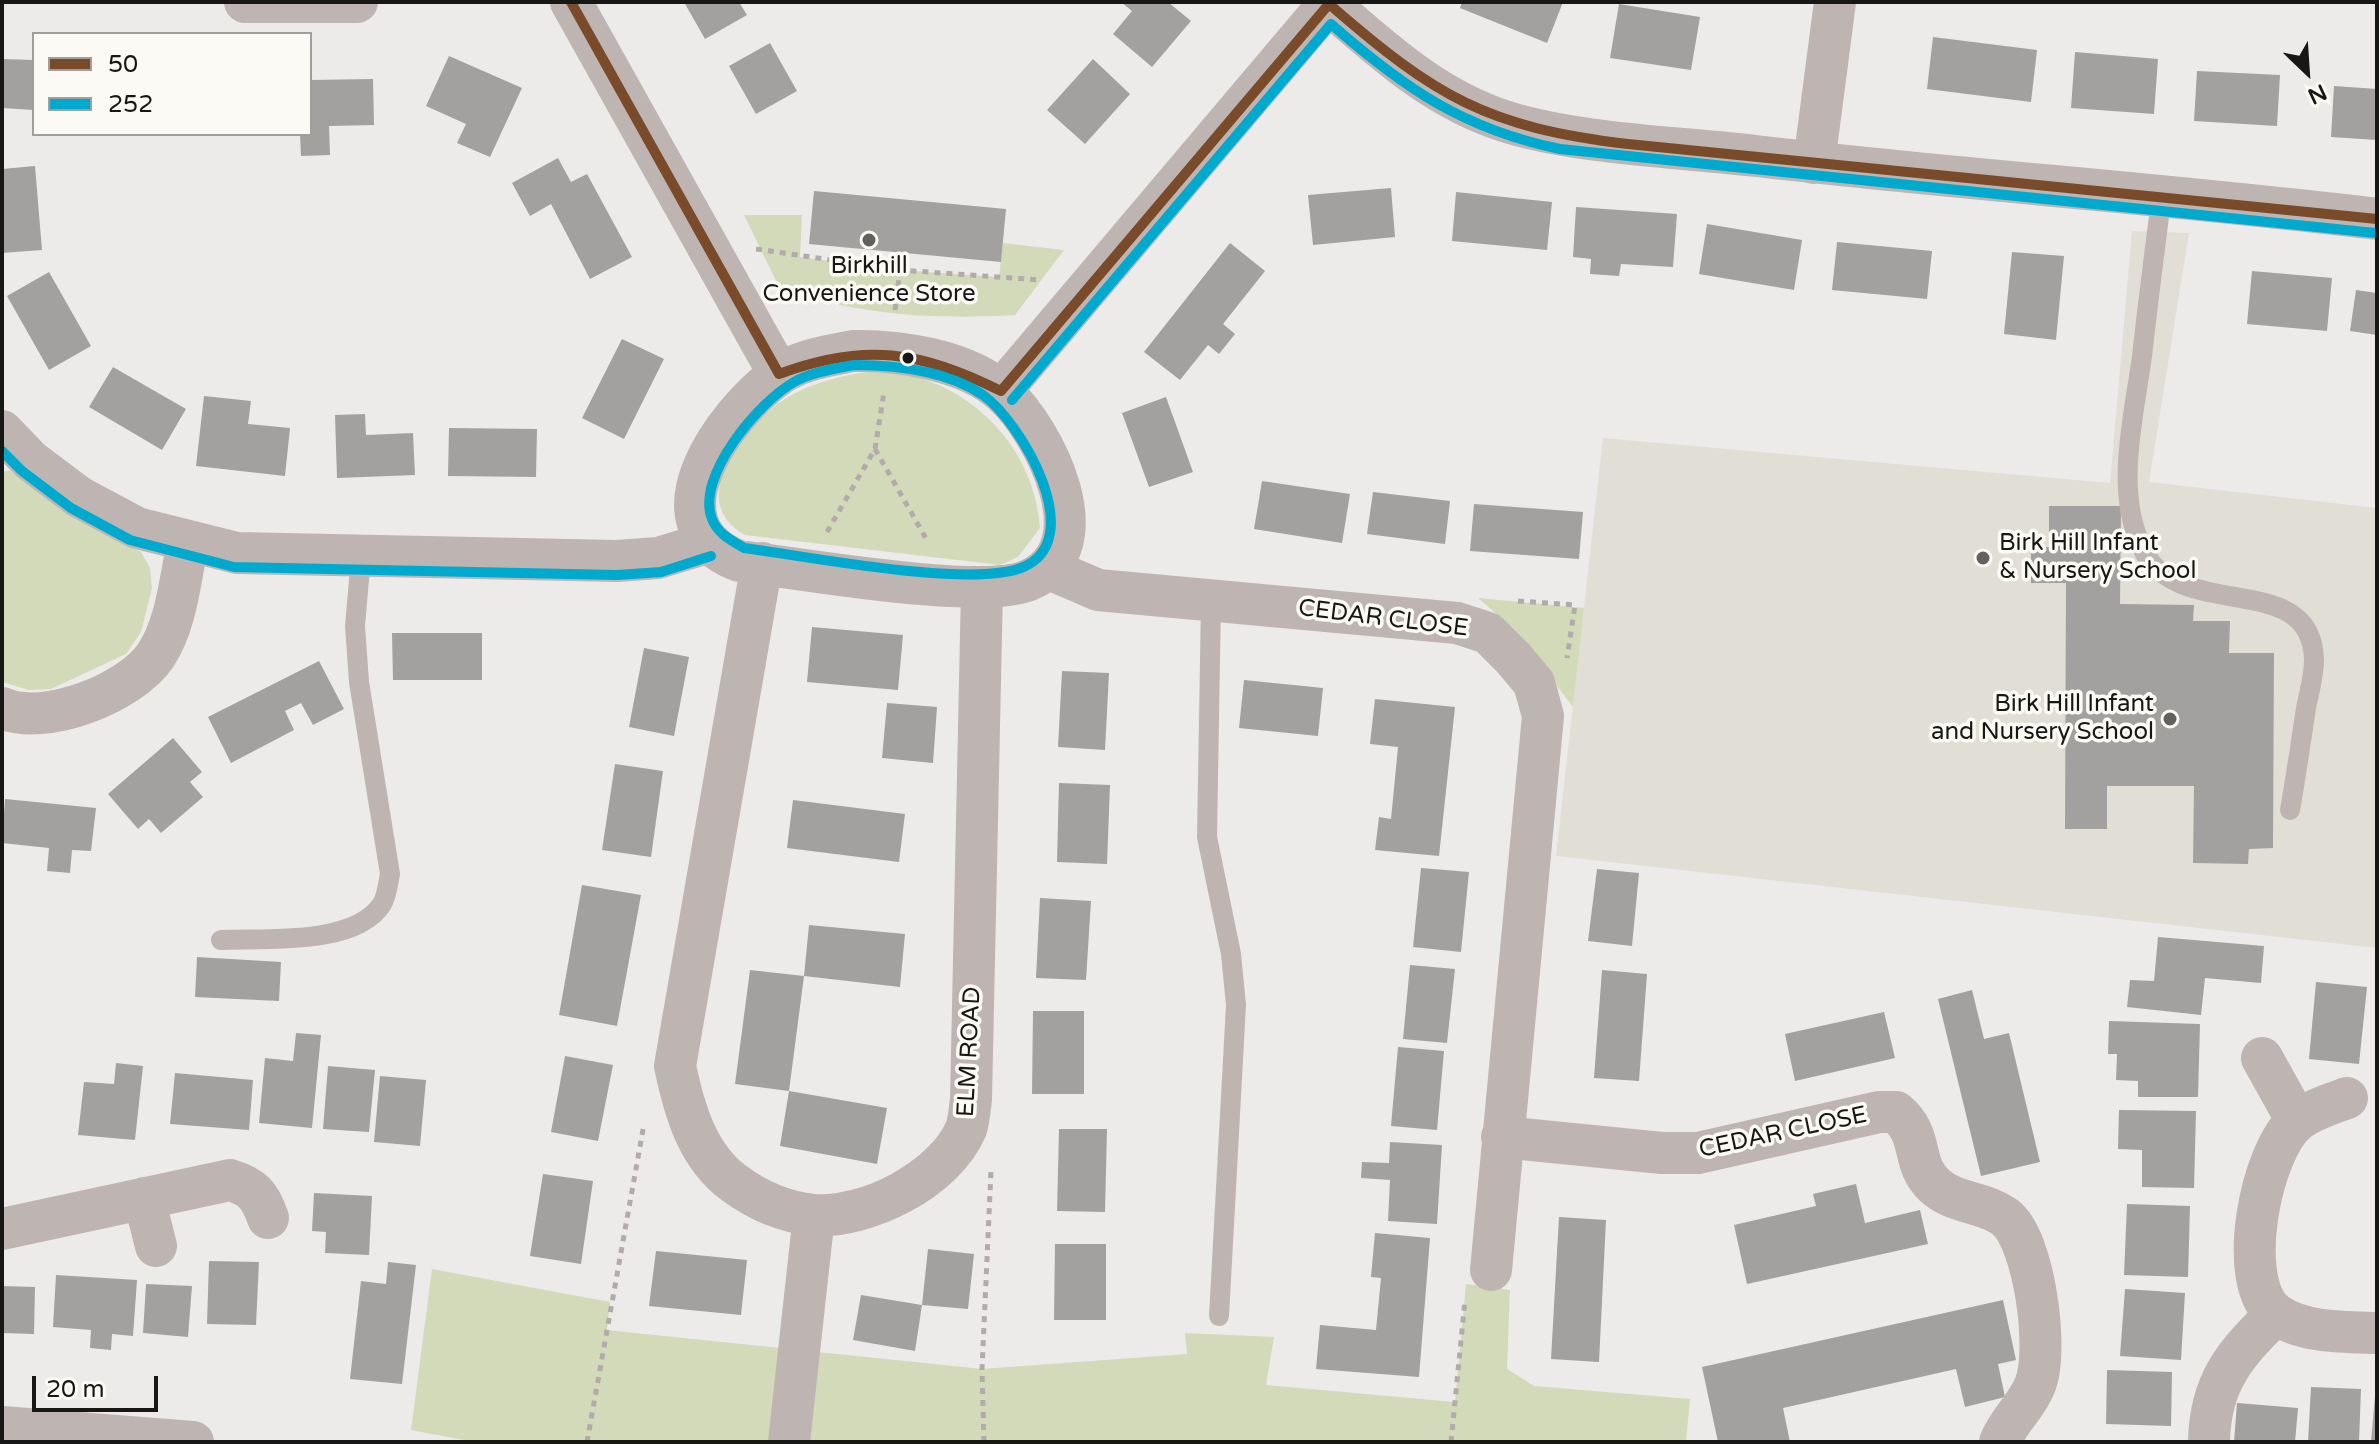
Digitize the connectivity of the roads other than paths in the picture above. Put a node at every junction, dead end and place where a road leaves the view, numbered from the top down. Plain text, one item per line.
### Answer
1 (245, 2) edge
2 (357, 2) edge
3 (571, 2) edge
4 (1835, 2) edge
5 (1330, 3) edge
6 (1814, 163) junction
7 (2162, 193) junction
8 (2377, 219) edge
9 (779, 374) junction
10 (1001, 391) junction
11 (2, 431) edge
12 (188, 542) junction
13 (707, 543) junction
14 (361, 557) junction
15 (781, 566) junction
16 (1047, 568) junction
17 (967, 587) junction
18 (1211, 601) junction
19 (2, 708) edge
20 (2290, 810) dead end
21 (221, 940) dead end
22 (2262, 1058) dead end
23 (2347, 1098) dead end
24 (2297, 1121) junction
25 (1502, 1137) junction
26 (144, 1198) junction
27 (814, 1215) junction
28 (268, 1218) dead end
29 (2, 1229) edge
30 (156, 1246) dead end
31 (1491, 1270) road end
32 (2276, 1314) junction
33 (1219, 1316) dead end
34 (2377, 1333) edge
35 (2, 1427) edge
36 (193, 1442) edge
37 (789, 1442) edge
38 (2000, 1442) edge
39 (2209, 1442) edge

1 - 2 street
3 - 9 street
4 - 6 street
5 - 6 street
5 - 10 street
6 - 7 street
7 - 8 street
7 - 20 lane
9 - 10 street
9 - 13 street
10 - 16 street
11 - 12 street
12 - 14 street
12 - 19 street
13 - 14 street
13 - 15 street
14 - 21 lane
15 - 17 street
15 - 27 street, ELM ROAD
16 - 17 street
16 - 18 street, CEDAR CLOSE
17 - 27 street, ELM ROAD
18 - 25 street, CEDAR CLOSE
18 - 33 lane
22 - 24 street
23 - 24 street
24 - 32 street
25 - 31 street, CEDAR CLOSE
25 - 38 street, CEDAR CLOSE
26 - 28 street
26 - 29 street
26 - 30 street
27 - 37 street
32 - 34 street
32 - 39 street
35 - 36 street

